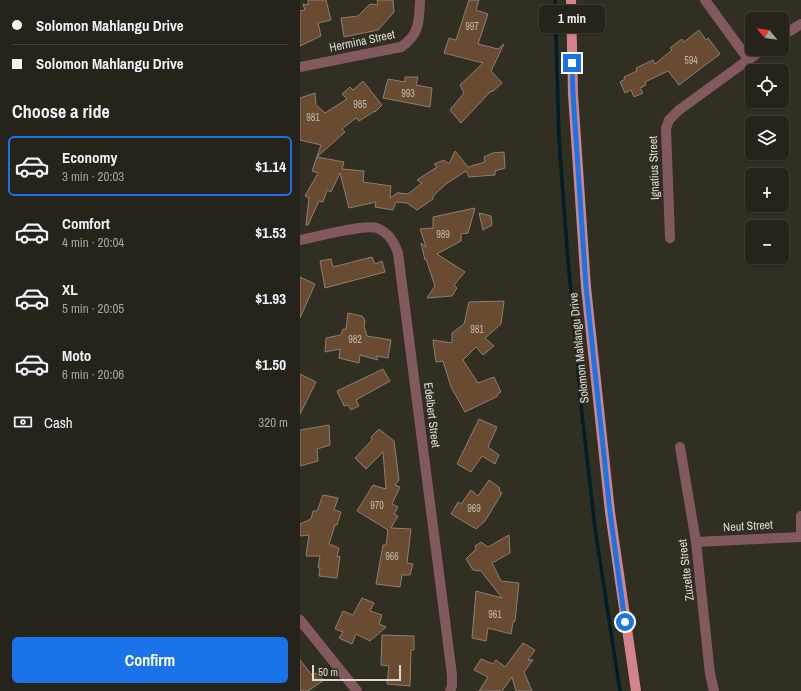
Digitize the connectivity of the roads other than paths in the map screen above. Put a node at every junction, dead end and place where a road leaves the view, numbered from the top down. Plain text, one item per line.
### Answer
1 (420, 0) edge
2 (571, 0) edge
3 (705, 0) edge
4 (801, 24) edge
5 (789, 32) edge
6 (752, 56) edge
7 (748, 59) junction
8 (300, 67) edge
9 (670, 238) dead end
10 (300, 240) edge
11 (680, 447) dead end
12 (801, 516) edge
13 (801, 537) edge
14 (696, 542) junction
15 (300, 620) edge
16 (357, 691) edge
17 (450, 691) edge
18 (636, 691) edge
19 (714, 691) edge

1 - 8 street, Hermina Street
2 - 18 main road, Solomon Mahlangu Drive
3 - 7 street
4 - 5 street
6 - 7 street, Ignatius Street
7 - 9 street, Ignatius Street
10 - 17 street, Edelbert Street
11 - 14 street, Zuzette Street
12 - 13 street
13 - 14 street, Neut Street
14 - 19 street, Zuzette Street
15 - 16 street

